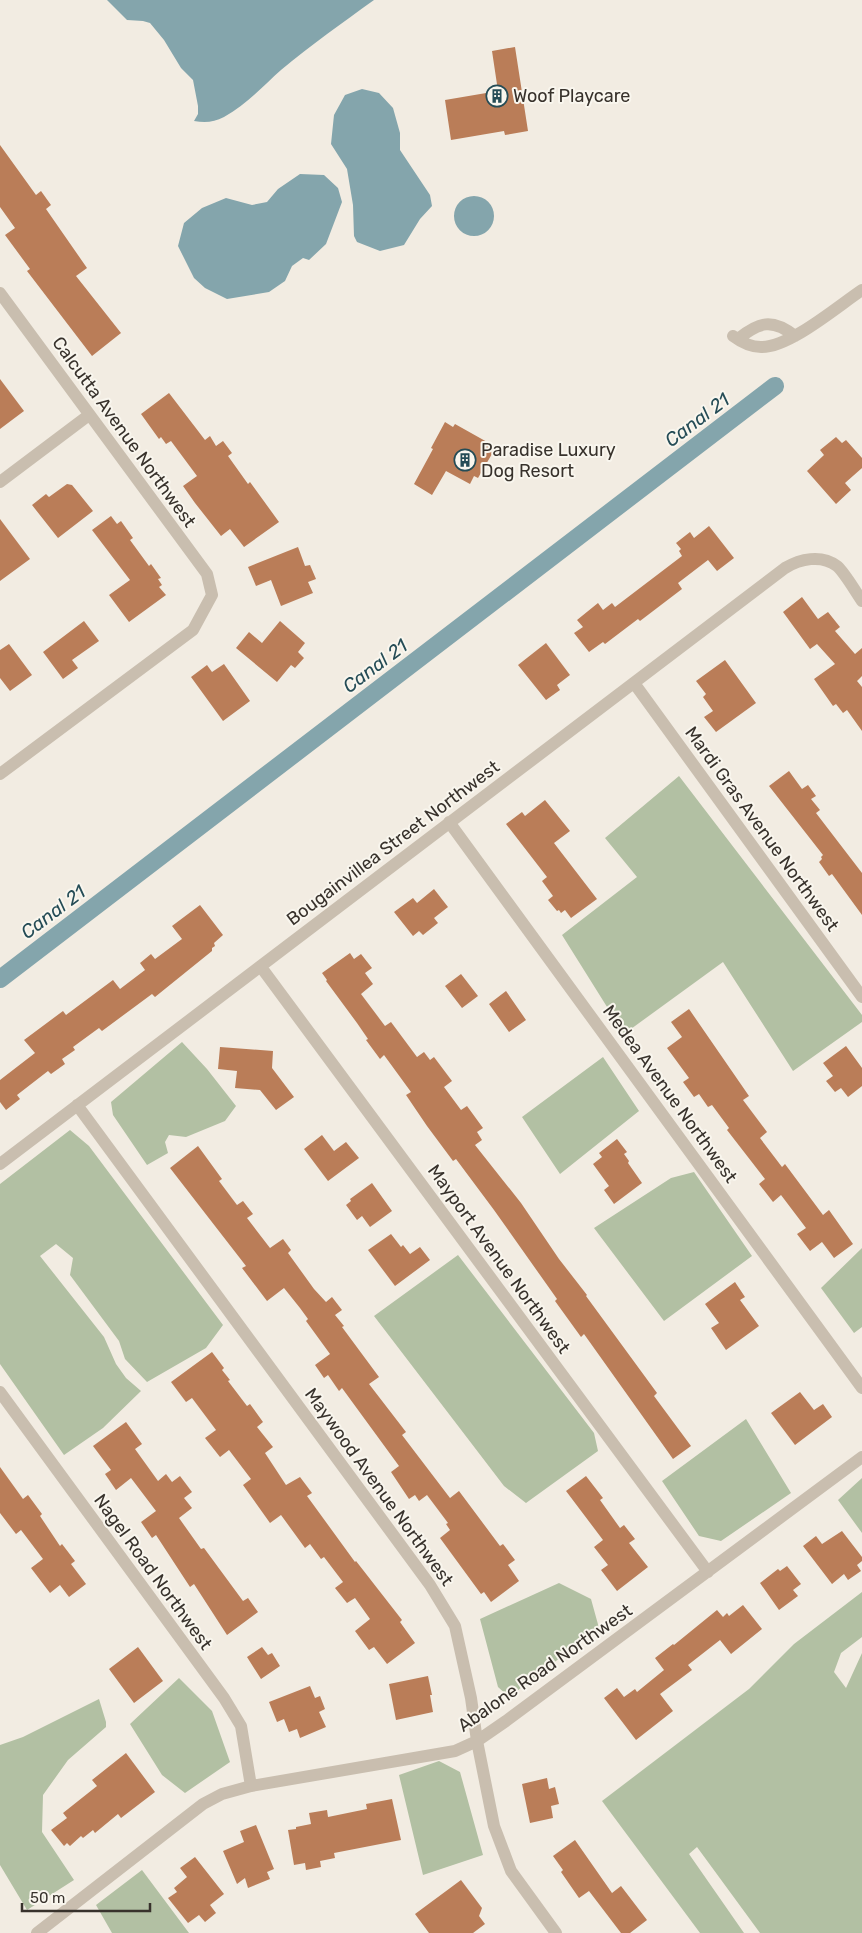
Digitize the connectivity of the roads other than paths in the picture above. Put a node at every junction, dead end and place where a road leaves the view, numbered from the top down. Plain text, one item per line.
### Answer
1 (862, 290) edge
2 (0, 293) edge
3 (795, 336) junction
4 (89, 415) junction
5 (0, 482) edge
6 (862, 601) edge
7 (634, 683) junction
8 (0, 774) edge
9 (449, 822) junction
10 (261, 967) junction
11 (862, 997) edge
12 (77, 1105) junction
13 (0, 1164) edge
14 (862, 1388) edge
15 (0, 1392) edge
16 (862, 1457) edge
17 (708, 1572) junction
18 (477, 1741) junction
19 (251, 1786) junction
20 (37, 1933) edge
21 (556, 1933) edge

1 - 3 street
2 - 4 street, Calcutta Avenue Northwest
3 - 3 street
4 - 5 street
4 - 8 street, Calcutta Avenue Northwest
6 - 7 street, Bougainvillea Street Northwest
7 - 9 street, Bougainvillea Street Northwest
7 - 11 street, Mardi Gras Avenue Northwest
9 - 10 street, Bougainvillea Street Northwest
9 - 14 street, Medea Avenue Northwest
10 - 12 street, Bougainvillea Street Northwest
10 - 17 street, Mayport Avenue Northwest
12 - 13 street, Bougainvillea Street Northwest
12 - 18 street, Maywood Avenue Northwest
15 - 19 street, Nagel Road Northwest
16 - 17 street, Abalone Road Northwest
17 - 18 street, Abalone Road Northwest
18 - 19 street, Abalone Road Northwest
18 - 21 street, Maywood Avenue Northwest
19 - 20 street, Abalone Road Northwest

